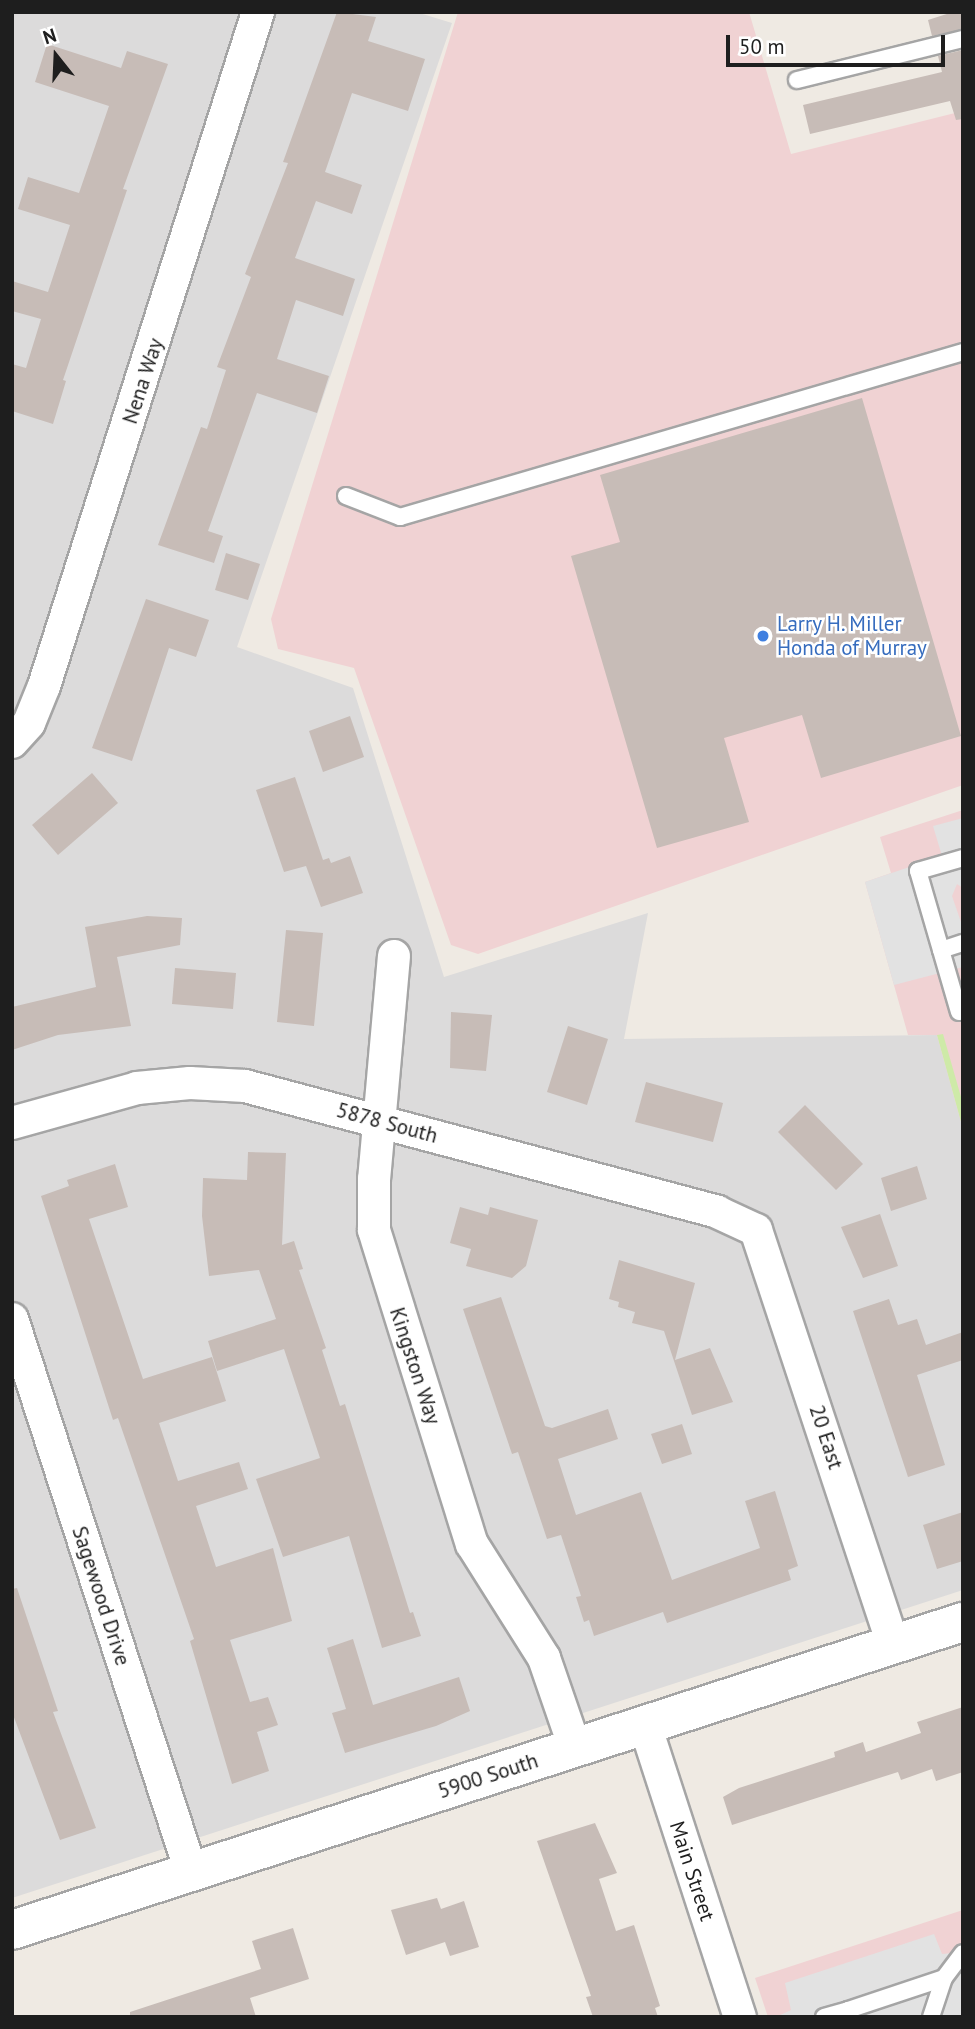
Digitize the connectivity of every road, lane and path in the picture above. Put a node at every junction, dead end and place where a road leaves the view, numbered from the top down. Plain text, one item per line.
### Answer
1 (258, 12) edge
2 (963, 39) edge
3 (797, 80) dead end
4 (963, 352) edge
5 (346, 496) dead end
6 (12, 742) edge
7 (963, 858) edge
8 (963, 943) edge
9 (941, 950) junction
10 (394, 956) dead end
11 (962, 1016) edge
12 (12, 1123) edge
13 (380, 1123) junction
14 (756, 1230) joint
15 (12, 1319) edge
16 (963, 1622) edge
17 (893, 1645) junction
18 (645, 1725) junction
19 (575, 1748) junction
20 (191, 1872) junction
21 (12, 1930) edge
22 (963, 1953) edge
23 (944, 1978) junction
24 (849, 2013) edge
25 (740, 2017) edge
26 (824, 2017) edge
27 (931, 2017) edge

1 - 6 street, Nena Way
2 - 3 lane
4 - 5 lane
7 - 9 lane
8 - 9 lane
9 - 11 lane
10 - 13 street, Kingston Way
12 - 13 street, 5878 South
13 - 14 street, 5878 South
13 - 19 street, Kingston Way
14 - 17 street, 20 East
15 - 20 street, Sagewood Drive
16 - 17 street, 5900 South
17 - 18 street, 5900 South
18 - 19 street, 5900 South
18 - 25 street, Main Street
19 - 20 street, 5900 South
20 - 21 street, 5900 South
22 - 23 lane
23 - 24 lane
23 - 27 lane
24 - 26 lane

